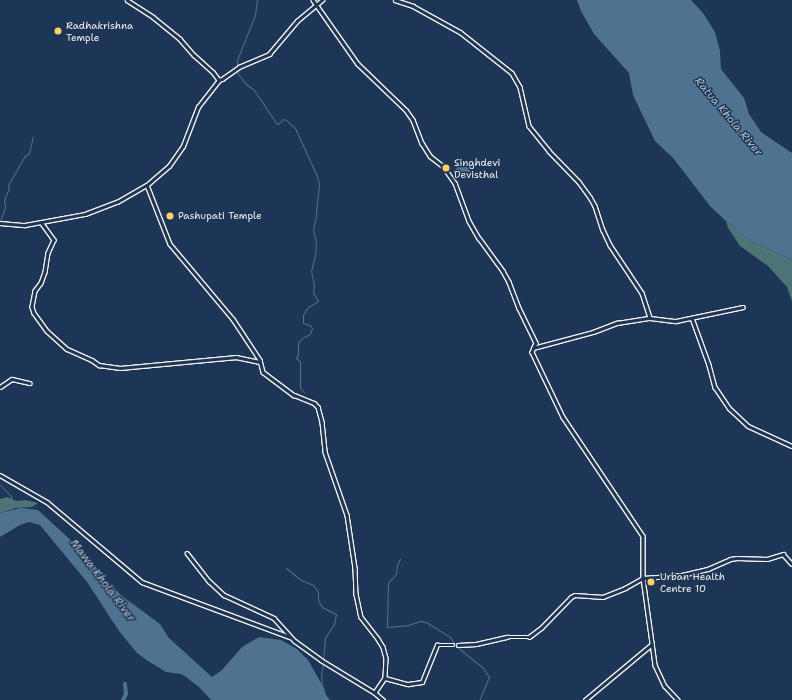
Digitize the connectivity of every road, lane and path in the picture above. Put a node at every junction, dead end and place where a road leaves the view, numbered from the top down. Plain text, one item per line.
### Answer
1 (127, 0) edge
2 (313, 0) edge
3 (322, 0) edge
4 (395, 0) edge
5 (316, 5) junction
6 (219, 80) junction
7 (147, 185) junction
8 (41, 222) junction
9 (0, 223) edge
10 (743, 306) dead end
11 (650, 318) junction
12 (692, 318) junction
13 (533, 348) junction
14 (259, 362) junction
15 (30, 383) dead end
16 (0, 387) edge
17 (792, 446) edge
18 (0, 475) edge
19 (187, 553) dead end
20 (792, 564) edge
21 (643, 578) junction
22 (290, 637) junction
23 (652, 644) junction
24 (458, 645) dead end
25 (453, 646) dead end
26 (385, 678) junction
27 (375, 693) junction
28 (383, 700) edge
29 (585, 700) edge
30 (678, 700) edge

1 - 6 street
2 - 5 street
3 - 5 street
4 - 11 street
5 - 6 street
5 - 13 street
6 - 7 street
7 - 8 street
7 - 14 street
8 - 9 street
8 - 14 street
10 - 12 street
11 - 12 street
11 - 13 street
12 - 17 street
13 - 21 street
14 - 26 street
15 - 16 street
18 - 22 street
19 - 22 street
20 - 21 street
21 - 23 street
21 - 24 street
22 - 27 street
23 - 29 street
23 - 30 street
25 - 26 street
26 - 27 street
27 - 28 street

